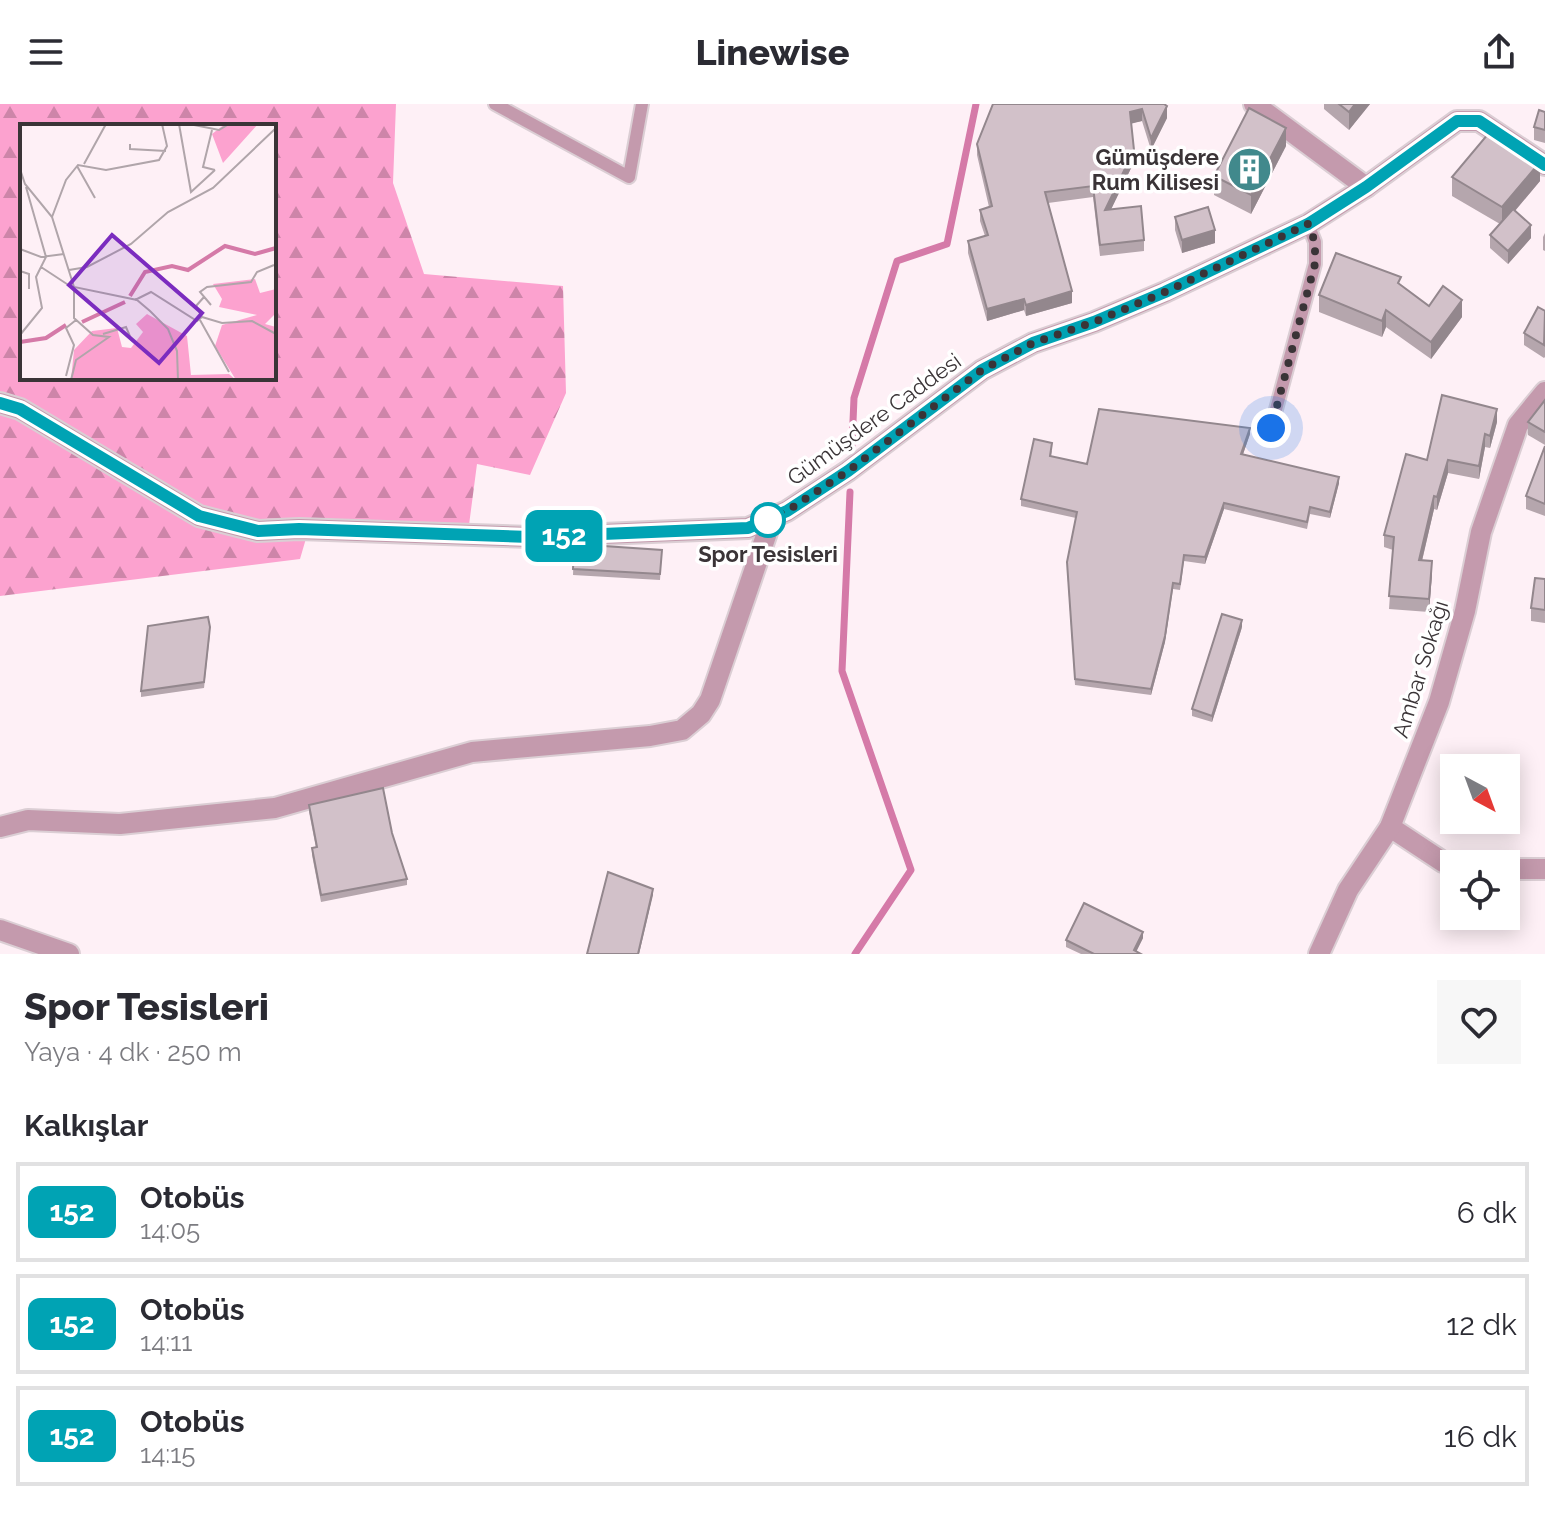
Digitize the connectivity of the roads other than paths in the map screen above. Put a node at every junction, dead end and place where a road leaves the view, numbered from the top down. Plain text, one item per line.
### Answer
1 (495, 104) edge
2 (642, 104) edge
3 (1254, 104) edge
4 (1479, 113) edge
5 (1545, 165) edge
6 (1366, 187) junction
7 (1308, 224) junction
8 (1545, 392) edge
9 (0, 403) edge
10 (1271, 428) dead end
11 (772, 518) junction
12 (0, 827) edge
13 (1390, 827) junction
14 (1440, 860) edge
15 (1520, 869) edge
16 (1545, 869) edge
17 (0, 930) edge
18 (69, 954) edge
19 (1319, 954) edge

1 - 2 lane
3 - 6 street
4 - 5 street, Gümüşdere Caddesi
4 - 6 street, Gümüşdere Caddesi
6 - 7 street, Gümüşdere Caddesi
7 - 10 lane
7 - 11 street, Gümüşdere Caddesi
8 - 13 street, Ambar Sokağı
9 - 11 street, Gümüşdere Caddesi
11 - 12 street
13 - 14 street
13 - 19 street, Ambar Sokağı
15 - 16 street
17 - 18 street

